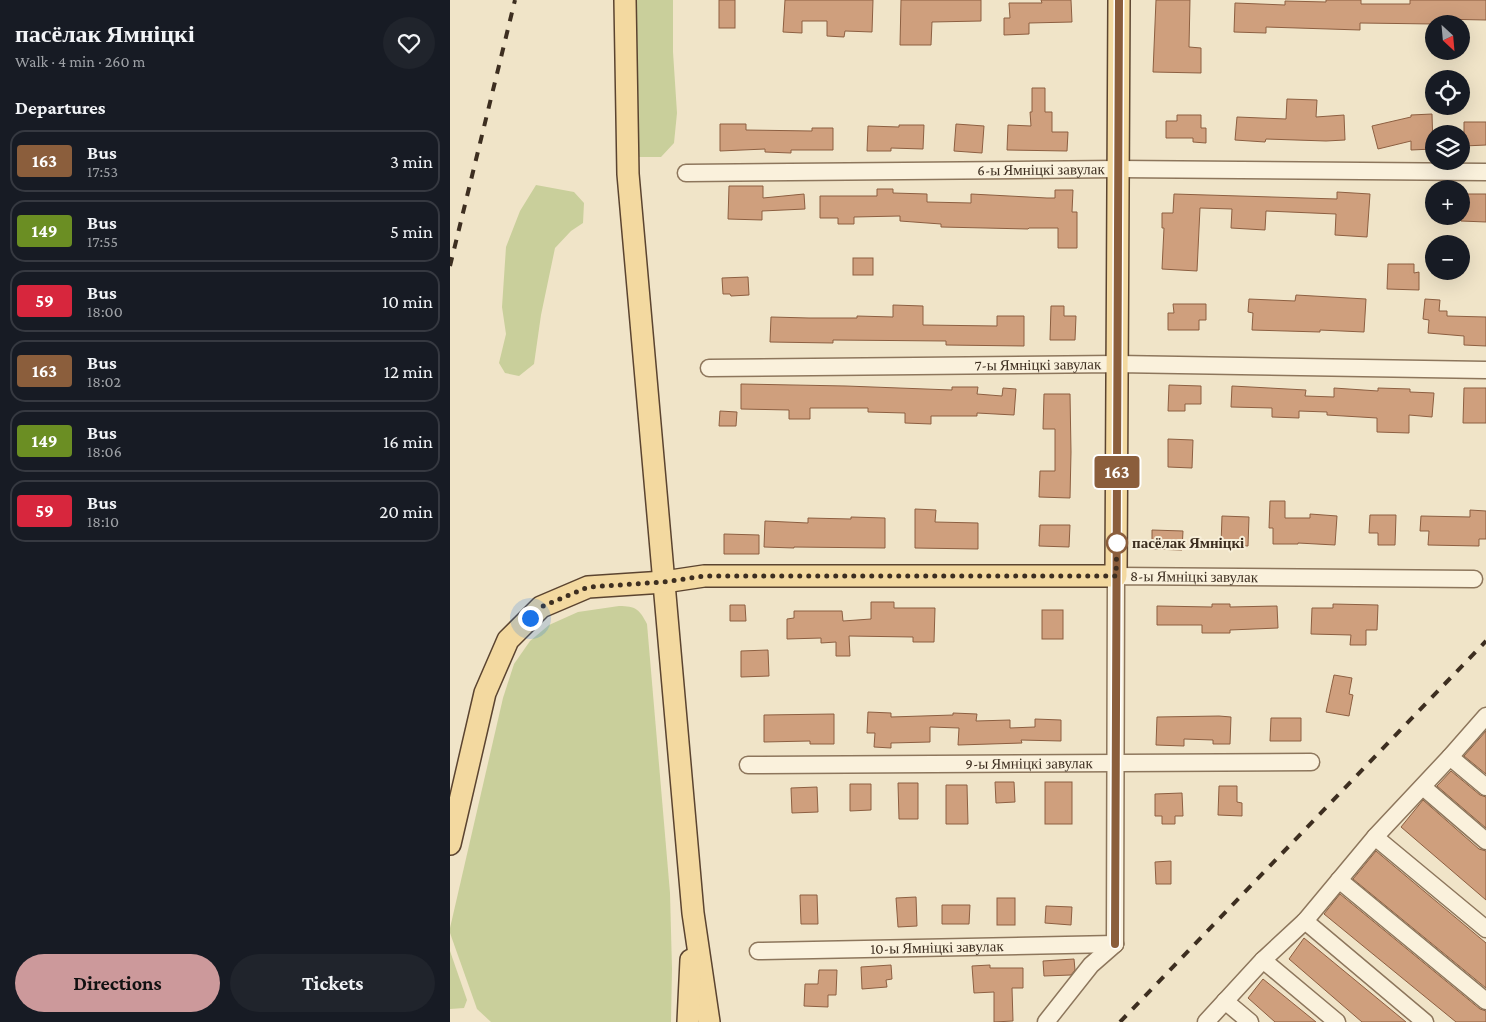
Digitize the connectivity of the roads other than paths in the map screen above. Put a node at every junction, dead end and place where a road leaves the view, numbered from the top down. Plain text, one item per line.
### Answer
1 (625, 0) edge
2 (1119, 0) edge
3 (1118, 170) junction
4 (1486, 172) edge
5 (686, 173) dead end
6 (1117, 364) junction
7 (709, 368) dead end
8 (1486, 370) edge
9 (1116, 576) junction
10 (1474, 579) dead end
11 (664, 582) junction
12 (1485, 717) edge
13 (1450, 758) junction
14 (1311, 762) dead end
15 (1116, 764) junction
16 (748, 765) dead end
17 (1423, 787) junction
18 (1486, 787) edge
19 (1375, 837) junction
20 (1486, 841) edge
21 (450, 844) edge
22 (1339, 880) junction
23 (693, 913) junction
24 (1305, 921) junction
25 (1486, 929) edge
26 (1115, 944) junction
27 (758, 951) dead end
28 (1263, 960) junction
29 (1225, 1001) junction
30 (1486, 1001) edge
31 (688, 1022) edge
32 (709, 1022) edge
33 (1046, 1022) edge
34 (1206, 1022) edge
35 (1250, 1022) edge
36 (1337, 1022) edge
37 (1425, 1022) edge

1 - 11 main road
2 - 3 main road
3 - 4 street, 6-ы Ямніцкі завулак
3 - 5 street, 6-ы Ямніцкі завулак
3 - 6 main road
6 - 7 street, 7-ы Ямніцкі завулак
6 - 8 street, 7-ы Ямніцкі завулак
6 - 9 main road
9 - 10 street, 8-ы Ямніцкі завулак
9 - 11 main road, 8-ы Ямніцкі завулак
9 - 15 street
11 - 21 main road, 8-ы Ямніцкі завулак
11 - 23 main road
12 - 13 street
13 - 17 street
13 - 18 street
14 - 15 street, 9-ы Ямніцкі завулак
15 - 16 street, 9-ы Ямніцкі завулак
15 - 26 street
17 - 19 street
17 - 20 street
19 - 22 street
19 - 25 street
22 - 24 street
22 - 30 street
23 - 31 main road
23 - 32 main road
24 - 28 street
24 - 37 street
26 - 27 street, 10-ы Ямніцкі завулак
26 - 33 street
28 - 29 street
28 - 36 street
29 - 34 street
29 - 35 street

